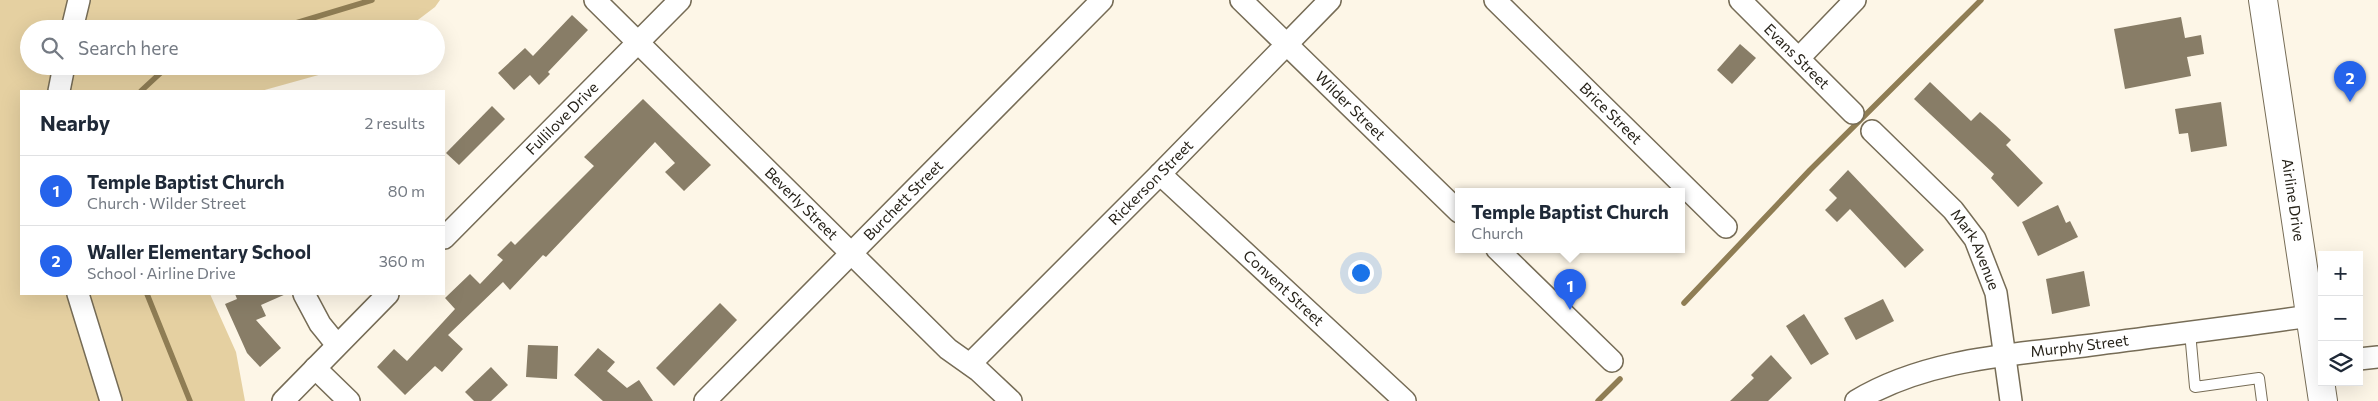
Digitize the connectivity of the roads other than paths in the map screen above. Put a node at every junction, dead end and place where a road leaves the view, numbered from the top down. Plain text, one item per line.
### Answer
1 (79, 0) edge
2 (596, 0) edge
3 (680, 0) edge
4 (1102, 0) edge
5 (1241, 0) edge
6 (1330, 0) edge
7 (1495, 0) edge
8 (1740, 0) edge
9 (1855, 0) edge
10 (2263, 0) edge
11 (74, 20) edge
12 (639, 42) junction
13 (1286, 44) junction
14 (1799, 58) junction
15 (62, 75) edge
16 (59, 90) edge
17 (1854, 113) dead end
18 (1872, 132) dead end
19 (1160, 174) junction
20 (1455, 208) edge
21 (1726, 227) dead end
22 (445, 237) edge
23 (851, 253) junction
24 (1501, 253) edge
25 (78, 295) edge
26 (305, 295) edge
27 (387, 295) edge
28 (2310, 316) junction
29 (2190, 332) junction
30 (337, 345) junction
31 (2318, 354) edge
32 (2004, 356) junction
33 (2378, 357) edge
34 (2363, 359) edge
35 (1612, 361) dead end
36 (970, 364) junction
37 (315, 368) junction
38 (2322, 386) edge
39 (111, 401) edge
40 (283, 401) edge
41 (349, 401) edge
42 (705, 401) edge
43 (1011, 401) edge
44 (1405, 401) edge
45 (1856, 401) edge
46 (2011, 401) edge
47 (2262, 401) edge
48 (2323, 401) edge

1 - 11 street
2 - 12 street, Beverly Street
3 - 12 street, Fullilove Drive
4 - 23 street, Burchett Street
5 - 13 street, Wilder Street
6 - 13 street, Rickerson Street
7 - 21 street, Brice Street
8 - 14 street, Evans Street
9 - 14 street
10 - 28 main road, Airline Drive
12 - 22 street, Fullilove Drive
12 - 23 street, Beverly Street
13 - 19 street, Rickerson Street
13 - 20 street, Wilder Street
14 - 17 street, Evans Street
15 - 16 street
18 - 32 street, Mark Avenue
19 - 36 street, Rickerson Street
19 - 44 street, Convent Street
23 - 36 street, Beverly Street
23 - 42 street, Burchett Street
24 - 35 street
25 - 39 street
26 - 30 street
27 - 30 street
28 - 29 street, Murphy Street
28 - 31 main road, Airline Drive
29 - 32 street, Murphy Street
29 - 47 lane
30 - 37 street
32 - 45 street, Murphy Street
32 - 46 street, Mark Avenue
33 - 34 street
36 - 43 street, Beverly Street
37 - 40 street
37 - 41 street
38 - 48 main road, Airline Drive

